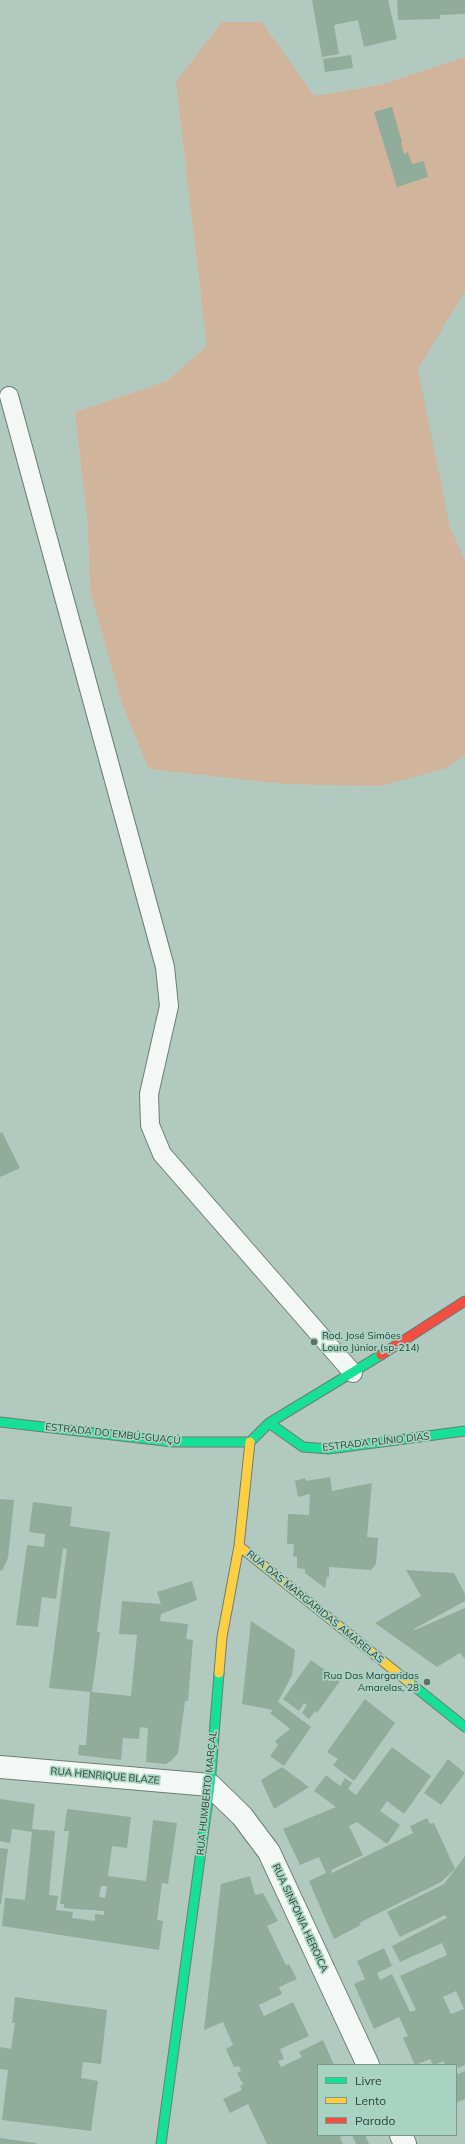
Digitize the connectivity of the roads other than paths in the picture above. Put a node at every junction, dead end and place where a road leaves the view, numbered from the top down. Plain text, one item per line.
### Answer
1 (9, 396) dead end
2 (465, 1301) edge
3 (353, 1373) junction
4 (0, 1422) edge
5 (269, 1423) junction
6 (465, 1431) edge
7 (250, 1442) junction
8 (239, 1546) junction
9 (465, 1727) edge
10 (0, 1767) edge
11 (210, 1785) junction
12 (368, 2064) edge
13 (161, 2144) edge

1 - 3 lane
2 - 3 street
3 - 5 street
4 - 7 street, ESTRADA DO EMBÚ-GUAÇÚ
5 - 6 street, ESTRADA PLÍNIO DIAS
5 - 7 street
7 - 8 street, RUA HUMBERTO MARÇAL
8 - 9 street, RUA DAS MARGARIDAS AMARELAS
8 - 11 street, RUA HUMBERTO MARÇAL
10 - 11 street, RUA HENRIQUE BLAZE
11 - 12 street, RUA SINFONIA HEROICA
11 - 13 street, RUA HUMBERTO MARÇAL

